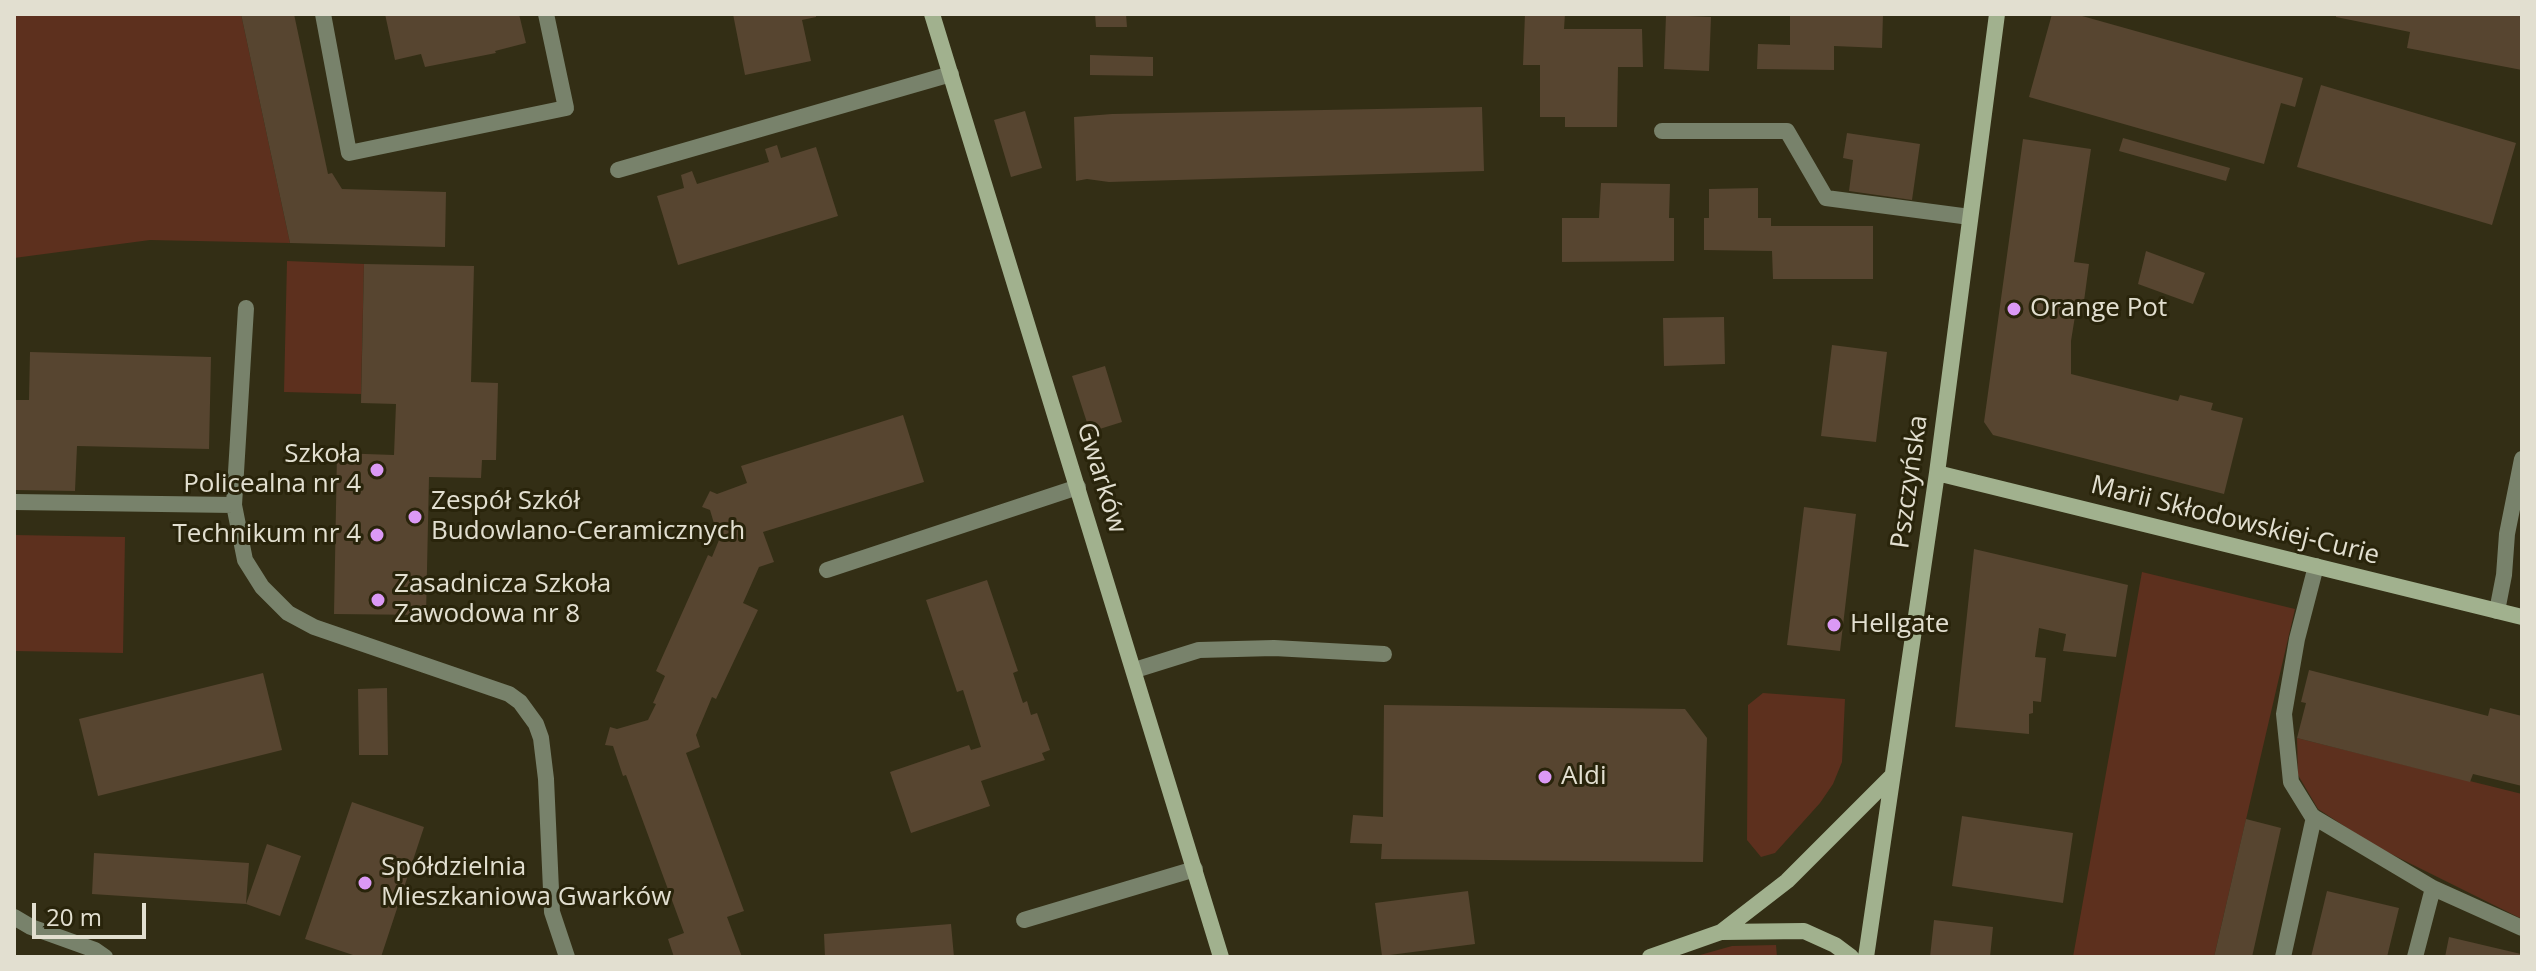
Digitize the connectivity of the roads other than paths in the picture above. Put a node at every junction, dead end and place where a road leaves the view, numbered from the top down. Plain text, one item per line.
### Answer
1 (323, 14) edge
2 (546, 14) edge
3 (932, 14) edge
4 (1997, 14) edge
5 (951, 74) junction
6 (1662, 131) dead end
7 (618, 170) dead end
8 (1970, 217) junction
9 (246, 308) dead end
10 (2522, 459) edge
11 (1937, 473) junction
12 (1078, 487) junction
13 (14, 502) edge
14 (234, 505) junction
15 (2316, 566) junction
16 (827, 570) dead end
17 (2497, 611) junction
18 (2522, 617) edge
19 (1384, 654) dead end
20 (1135, 670) junction
21 (1892, 776) junction
22 (2314, 817) junction
23 (1195, 869) junction
24 (2433, 888) junction
25 (14, 917) edge
26 (1024, 920) dead end
27 (2522, 928) edge
28 (1721, 932) junction
29 (105, 957) edge
30 (567, 957) edge
31 (1221, 957) edge
32 (1650, 957) edge
33 (1851, 957) edge
34 (1866, 957) edge
35 (2283, 957) edge
36 (2415, 957) edge

1 - 2 lane
3 - 5 street, Gwarków
4 - 8 street, Pszczyńska
5 - 7 lane
5 - 12 street, Gwarków
6 - 8 lane
8 - 11 street, Pszczyńska
9 - 14 lane
10 - 17 lane
11 - 15 street, Marii Skłodowskiej-Curie
11 - 21 street, Pszczyńska
12 - 16 lane
12 - 20 street, Gwarków
13 - 14 lane
14 - 30 lane
15 - 17 street, Marii Skłodowskiej-Curie
15 - 22 lane
17 - 18 street, Marii Skłodowskiej-Curie
19 - 20 lane
20 - 23 street, Gwarków
21 - 28 street
21 - 34 street, Pszczyńska
22 - 24 lane
22 - 35 lane
23 - 26 lane
23 - 31 street, Gwarków
24 - 27 lane
24 - 36 lane
25 - 29 lane
28 - 32 street
28 - 33 street

